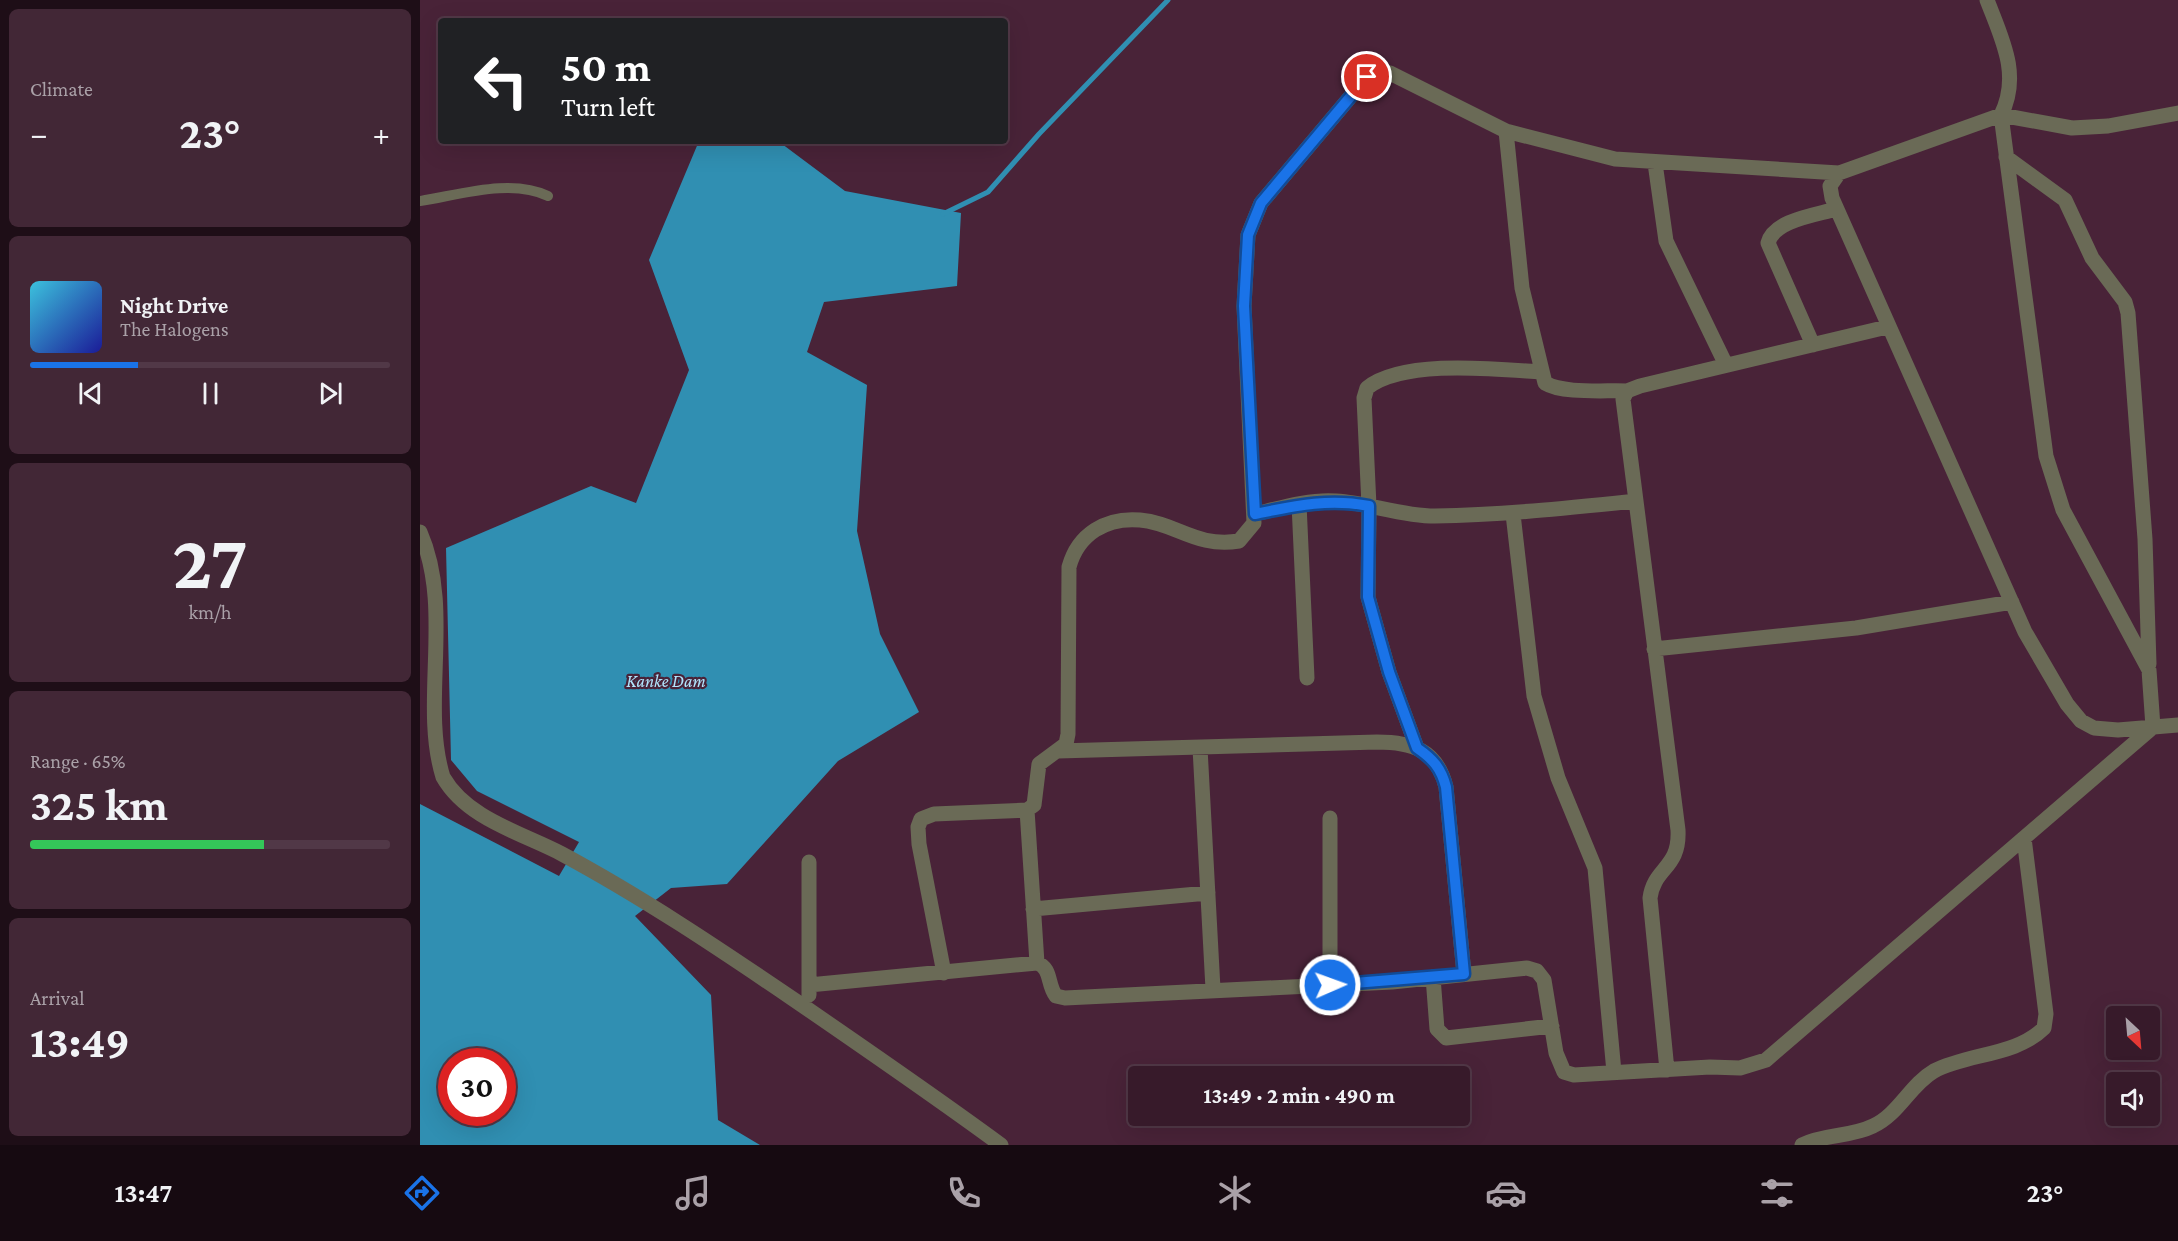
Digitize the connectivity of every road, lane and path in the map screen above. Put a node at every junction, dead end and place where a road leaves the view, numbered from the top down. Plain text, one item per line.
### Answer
1 (1986, 0) edge
2 (2178, 113) edge
3 (2001, 116) junction
4 (1506, 131) junction
5 (2006, 157) junction
6 (1655, 163) junction
7 (1839, 173) junction
8 (548, 196) dead end
9 (420, 201) edge
10 (1836, 209) junction
11 (1887, 327) junction
12 (1813, 345) junction
13 (1726, 365) junction
14 (1540, 372) junction
15 (1627, 391) junction
16 (1635, 501) junction
17 (1299, 504) junction
18 (1369, 506) junction
19 (1255, 514) junction
20 (1513, 514) junction
21 (420, 532) edge
22 (2012, 602) junction
23 (1654, 649) junction
24 (2149, 670) junction
25 (1307, 678) dead end
26 (2178, 724) edge
27 (2153, 727) junction
28 (1200, 748) junction
29 (1417, 748) junction
30 (1058, 751) junction
31 (1027, 810) junction
32 (1330, 818) dead end
33 (2024, 838) junction
34 (809, 862) dead end
35 (1208, 893) junction
36 (1033, 909) junction
37 (1036, 963) junction
38 (944, 973) junction
39 (1464, 974) junction
40 (1433, 977) junction
41 (809, 985) junction
42 (1330, 985) junction
43 (1213, 989) junction
44 (809, 1010) junction
45 (1552, 1026) junction
46 (1667, 1070) junction
47 (1614, 1072) junction
48 (1002, 1145) edge
49 (1802, 1145) edge

1 - 3 street
2 - 3 street
3 - 5 street
3 - 7 street
4 - 6 street
4 - 14 street
4 - 19 street
5 - 24 street
5 - 24 street
6 - 7 street
6 - 13 street
7 - 10 street
8 - 9 lane
10 - 11 street
10 - 12 street
11 - 12 street
11 - 22 street
12 - 13 street
13 - 15 street
14 - 15 street
14 - 18 street
15 - 16 street
16 - 20 street
16 - 23 street
17 - 18 street
17 - 19 street
17 - 25 street
18 - 20 street
18 - 29 street
19 - 30 street
20 - 47 street
21 - 44 street
22 - 23 street
22 - 27 street
23 - 46 street
24 - 27 street
26 - 27 street
27 - 33 street
28 - 29 street
28 - 30 street
28 - 35 street
29 - 39 street
30 - 31 street
31 - 36 street
31 - 38 street
32 - 42 street
33 - 46 street
33 - 49 street
34 - 41 street
35 - 36 street
35 - 43 street
36 - 37 street
37 - 38 street
37 - 43 street
38 - 41 street
39 - 40 street
39 - 45 street
40 - 42 street
40 - 45 street
41 - 44 street
42 - 43 street
44 - 48 street
45 - 47 street
46 - 47 street

